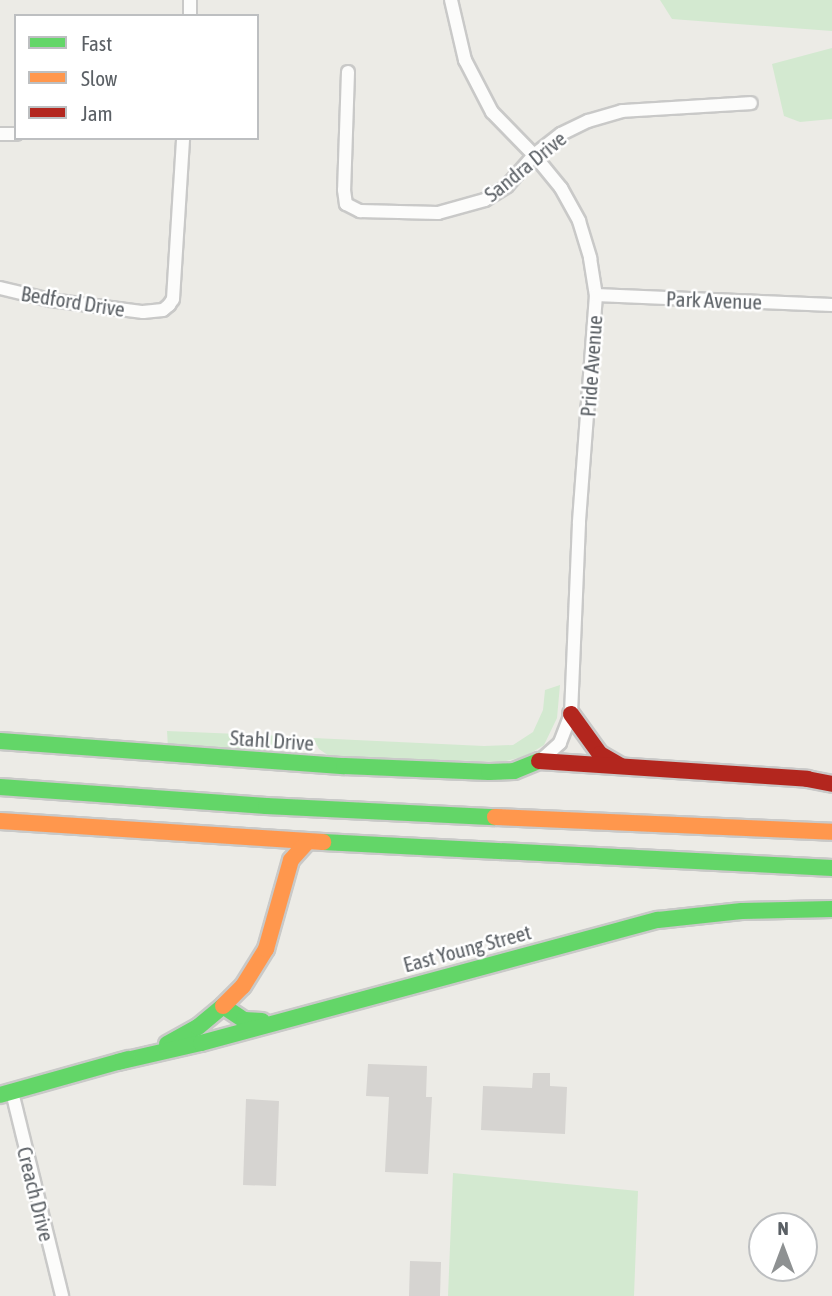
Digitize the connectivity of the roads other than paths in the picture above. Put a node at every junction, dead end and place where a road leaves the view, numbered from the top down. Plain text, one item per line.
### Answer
1 (451, 0) edge
2 (348, 72) dead end
3 (751, 103) dead end
4 (184, 140) edge
5 (534, 155) junction
6 (0, 288) edge
7 (596, 295) junction
8 (832, 305) edge
9 (571, 714) junction
10 (0, 741) edge
11 (539, 761) junction
12 (621, 766) junction
13 (832, 784) edge
14 (0, 787) edge
15 (0, 821) edge
16 (832, 832) edge
17 (308, 841) junction
18 (832, 868) edge
19 (832, 909) edge
20 (223, 1006) junction
21 (272, 1022) junction
22 (117, 1062) junction
23 (6, 1093) edge
24 (62, 1296) edge

1 - 5 street, Pride Avenue
2 - 5 street, Sandra Drive
3 - 5 street, Sandra Drive
4 - 6 street, Bedford Drive
5 - 7 street, Pride Avenue
7 - 8 street, Park Avenue
7 - 9 street, Pride Avenue
9 - 11 street, Pride Avenue
9 - 12 main road
10 - 11 main road, Stahl Drive
11 - 12 main road
12 - 13 main road
14 - 16 main road
15 - 17 main road
17 - 18 main road
17 - 20 main road, East Young Street
19 - 21 main road, East Young Street
20 - 21 main road
20 - 22 main road, East Young Street
21 - 22 main road, East Young Street
22 - 23 main road, East Young Street
23 - 24 street, Creach Drive

